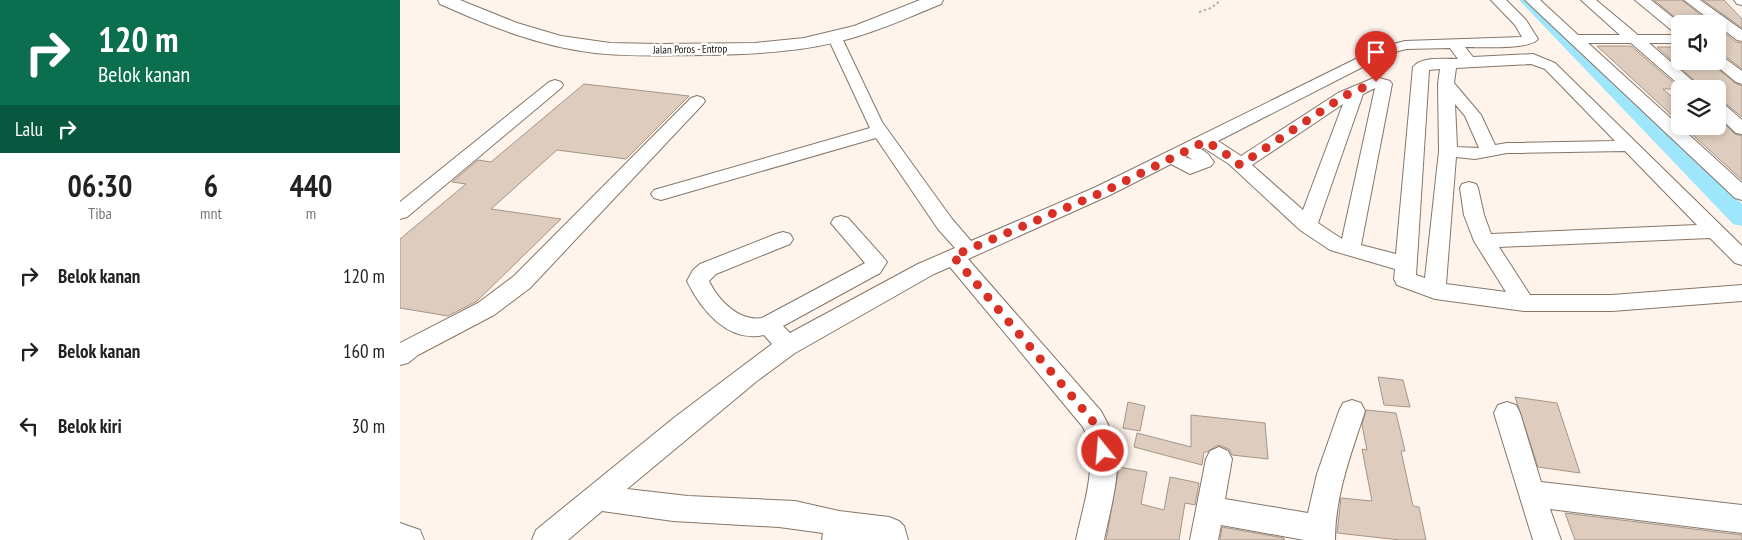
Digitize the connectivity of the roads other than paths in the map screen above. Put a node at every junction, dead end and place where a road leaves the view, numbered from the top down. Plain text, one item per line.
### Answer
1 (446, 0) edge
2 (935, 0) edge
3 (1498, 0) edge
4 (1532, 0) edge
5 (1588, 0) edge
6 (1642, 0) edge
7 (1691, 0) edge
8 (473, 7) edge
9 (1671, 23) edge
10 (835, 38) junction
11 (1742, 38) edge
12 (1574, 39) junction
13 (1634, 39) junction
14 (1671, 39) edge
15 (1726, 39) edge
16 (1525, 50) junction
17 (1457, 54) junction
18 (1726, 66) edge
19 (1742, 79) edge
20 (1683, 80) edge
21 (1446, 84) junction
22 (554, 85) dead end
23 (1356, 91) junction
24 (696, 101) dead end
25 (1726, 115) edge
26 (1742, 129) edge
27 (880, 131) junction
28 (1630, 146) junction
29 (1189, 150) junction
30 (1448, 151) junction
31 (1489, 151) junction
32 (1240, 165) junction
33 (1469, 188) dead end
34 (661, 194) dead end
35 (1742, 194) edge
36 (400, 212) edge
37 (841, 224) dead end
38 (1307, 225) junction
39 (1715, 232) junction
40 (783, 239) dead end
41 (1484, 241) junction
42 (1350, 250) junction
43 (1742, 258) edge
44 (961, 259) junction
45 (1405, 264) junction
46 (1435, 291) junction
47 (1742, 293) edge
48 (1524, 303) junction
49 (769, 325) junction
50 (787, 346) junction
51 (400, 356) edge
52 (1352, 411) dead end
53 (1507, 413) dead end
54 (1219, 459) dead end
55 (1531, 494) junction
56 (613, 500) junction
57 (1209, 510) junction
58 (1742, 519) edge
59 (837, 533) edge
60 (1321, 534) edge
61 (400, 537) edge
62 (410, 540) edge
63 (546, 540) edge
64 (894, 540) edge
65 (1090, 540) edge
66 (1204, 540) edge
67 (1547, 540) edge

1 - 8 main road, Jalan Poros - Entrop
2 - 10 main road, Jalan Poros - Entrop
3 - 16 street
4 - 12 street
5 - 13 street
6 - 9 street
7 - 11 street
8 - 10 main road, Jalan Poros - Entrop
10 - 27 street
11 - 15 street
12 - 13 street
12 - 35 street
13 - 14 street
13 - 20 street
16 - 17 street
16 - 28 street
17 - 21 street
17 - 29 street
17 - 45 street
18 - 19 street
21 - 30 street
21 - 31 street
22 - 36 street
23 - 32 street
23 - 38 street
23 - 42 street
24 - 51 street
25 - 26 street
27 - 34 street
27 - 44 street
28 - 31 street
28 - 39 street
29 - 32 street
29 - 44 street
30 - 31 street
30 - 46 street
32 - 38 street
33 - 41 street
37 - 49 street
38 - 42 street
39 - 41 street
39 - 43 street
40 - 49 street
41 - 48 street
42 - 45 street
44 - 50 street
44 - 65 street
45 - 46 street
46 - 48 street
47 - 48 street
49 - 50 street
50 - 56 street
52 - 60 street
53 - 55 street
54 - 57 street
55 - 58 street
55 - 67 street
56 - 59 street
56 - 63 street
57 - 60 street
57 - 66 street
59 - 64 street
61 - 62 street

